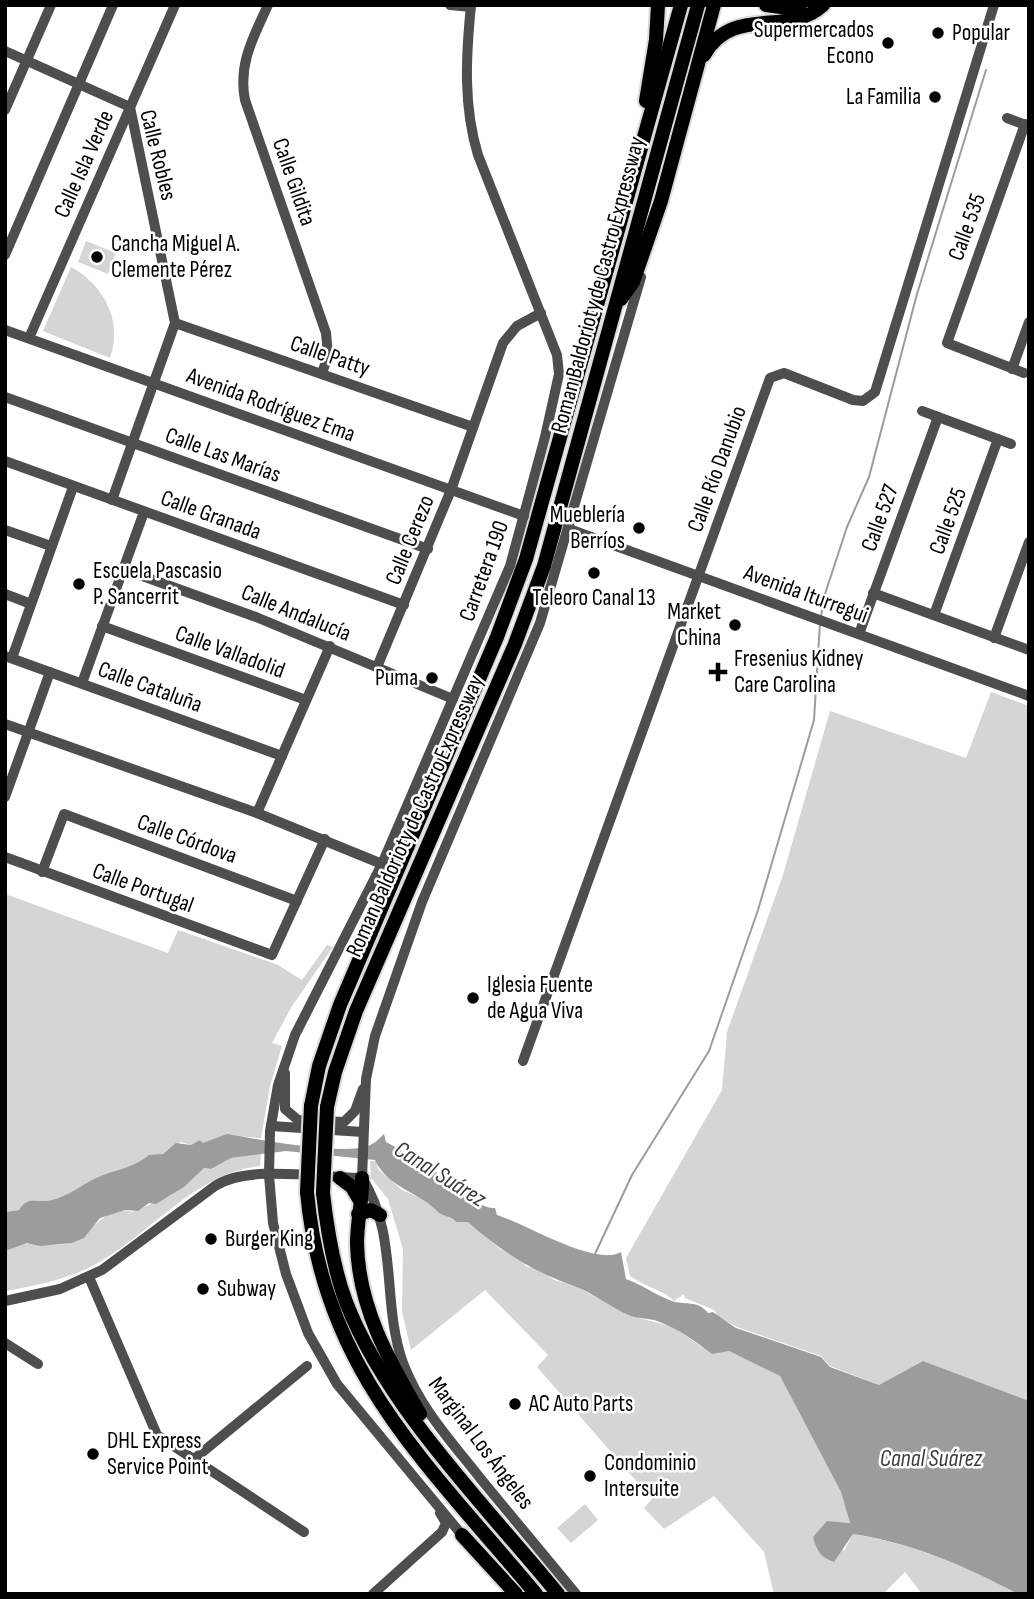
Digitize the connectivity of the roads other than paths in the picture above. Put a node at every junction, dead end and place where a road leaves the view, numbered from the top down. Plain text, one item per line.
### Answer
1 (51, 5) edge
2 (113, 5) edge
3 (175, 5) edge
4 (268, 5) edge
5 (450, 5) edge
6 (658, 5) edge
7 (681, 5) edge
8 (698, 5) edge
9 (714, 5) edge
10 (766, 5) edge
11 (800, 5) edge
12 (823, 5) edge
13 (994, 5) edge
14 (471, 6) edge
15 (5, 51) edge
16 (26, 61) junction
17 (698, 66) junction
18 (79, 84) junction
19 (130, 107) junction
20 (5, 110) edge
21 (1007, 118) dead end
22 (1027, 125) edge
23 (641, 151) junction
24 (661, 201) junction
25 (5, 255) edge
26 (613, 312) junction
27 (541, 313) junction
28 (1029, 322) edge
29 (175, 323) junction
30 (5, 330) edge
31 (29, 338) junction
32 (1012, 369) junction
33 (322, 373) junction
34 (1024, 373) dead end
35 (154, 383) junction
36 (5, 397) edge
37 (922, 411) dead end
38 (938, 417) junction
39 (473, 426) junction
40 (998, 439) junction
41 (132, 443) junction
42 (1011, 444) dead end
43 (5, 461) edge
44 (74, 487) junction
45 (451, 490) junction
46 (112, 500) junction
47 (144, 512) junction
48 (524, 516) junction
49 (569, 529) junction
50 (5, 530) edge
51 (1029, 542) edge
52 (51, 547) junction
53 (428, 549) junction
54 (123, 569) junction
55 (698, 575) junction
56 (873, 593) junction
57 (5, 594) edge
58 (32, 604) junction
59 (404, 605) junction
60 (934, 615) junction
61 (102, 626) junction
62 (859, 634) junction
63 (993, 638) junction
64 (330, 646) junction
65 (1029, 650) edge
66 (8, 657) edge
67 (377, 667) junction
68 (50, 672) junction
69 (82, 683) junction
70 (1029, 696) edge
71 (453, 699) junction
72 (306, 700) junction
73 (5, 724) edge
74 (29, 732) junction
75 (282, 756) junction
76 (5, 797) edge
77 (257, 813) junction
78 (325, 839) junction
79 (5, 857) edge
80 (382, 864) junction
81 (41, 872) junction
82 (298, 901) junction
83 (285, 1059) junction
84 (523, 1061) dead end
85 (366, 1079) junction
86 (270, 1129) junction
87 (363, 1129) junction
88 (362, 1172) junction
89 (269, 1175) junction
90 (340, 1178) junction
91 (359, 1207) junction
92 (380, 1215) junction
93 (89, 1277) junction
94 (5, 1301) edge
95 (5, 1343) edge
96 (38, 1364) dead end
97 (307, 1366) dead end
98 (445, 1458) junction
99 (194, 1459) junction
100 (412, 1475) junction
101 (304, 1531) dead end
102 (442, 1532) junction
103 (462, 1535) junction
104 (373, 1594) edge
105 (516, 1594) edge
106 (536, 1594) edge
107 (558, 1594) edge
108 (576, 1594) edge

1 - 16 street
2 - 18 street
3 - 19 street, Calle Isla Verde
4 - 33 street, Calle Gildita
5 - 14 street
6 - 23 highway
7 - 23 highway, Roman Baldorioty de Castro Expressway
8 - 26 highway, Roman Baldorioty de Castro Expressway
9 - 17 highway
10 - 11 highway
12 - 17 highway
13 - 55 street, Calle Río Danubio
14 - 27 street, Carretera 190
15 - 16 street, Calle Robles
16 - 18 street, Calle Robles
16 - 20 street
17 - 24 highway
18 - 19 street, Calle Robles
18 - 25 street
19 - 29 street, Calle Robles
19 - 31 street, Calle Isla Verde
21 - 22 street
22 - 32 street, Calle 535
23 - 106 highway, Roman Baldorioty de Castro Expressway, bridge
24 - 26 highway
24 - 49 street
26 - 98 highway, Roman Baldorioty de Castro Expressway, bridge
27 - 39 street, Calle Cerezo
27 - 48 street, Carretera 190
28 - 32 street
29 - 33 street, Calle Patty
29 - 35 street
30 - 31 street, Avenida Rodríguez Ema
31 - 35 street, Avenida Rodríguez Ema
32 - 34 street
33 - 39 street, Calle Patty
35 - 41 street
35 - 45 street, Avenida Rodríguez Ema
36 - 41 street, Calle Las Marías
37 - 38 street
38 - 40 street
38 - 56 street, Calle 527
39 - 45 street, Calle Cerezo
40 - 42 street
40 - 60 street, Calle 525
41 - 46 street
41 - 53 street, Calle Las Marías
43 - 44 street, Calle Granada
44 - 46 street, Calle Granada
44 - 52 street
45 - 48 street, Avenida Rodríguez Ema
45 - 53 street, Calle Cerezo
46 - 47 street, Calle Granada
47 - 54 street
47 - 59 street, Calle Granada
48 - 71 street, Carretera 190
49 - 55 street, Avenida Iturregui
49 - 85 street
50 - 52 street
51 - 63 street
52 - 58 street
53 - 59 street, Calle Cerezo
54 - 61 street
54 - 64 street, Calle Andalucía
55 - 62 street, Avenida Iturregui
55 - 84 street, Calle Río Danubio
56 - 60 street
56 - 62 street, Calle 527
57 - 58 street
58 - 66 street
59 - 67 street, Calle Cerezo
60 - 63 street
61 - 69 street
61 - 72 street, Calle Valladolid
62 - 70 street, Avenida Iturregui
63 - 65 street
64 - 67 street, Calle Andalucía
64 - 72 street
66 - 68 street, Calle Cataluña
67 - 71 street, Calle Andalucía
68 - 69 street, Calle Cataluña
68 - 74 street
69 - 75 street, Calle Cataluña
71 - 80 street, Carretera 190
72 - 75 street
73 - 74 street
74 - 76 street
74 - 77 street
75 - 77 street
77 - 78 street
78 - 80 street
78 - 82 street
79 - 81 street, Calle Portugal
80 - 83 street, Carretera 190
81 - 82 street, Calle Portugal
81 - 82 street, Calle Córdova
83 - 85 street
83 - 86 street, Carretera 190
85 - 87 street
86 - 87 street
86 - 89 street, Carretera 190
87 - 88 street
88 - 90 street
88 - 91 highway
88 - 92 street, Marginal Los Ángeles
89 - 90 street
89 - 93 street
89 - 100 street, Carretera 190
90 - 91 highway
91 - 92 highway
91 - 98 highway
92 - 108 street, Marginal Los Ángeles
93 - 94 street
93 - 99 street
95 - 96 street
97 - 99 street
98 - 107 highway, Roman Baldorioty de Castro Expressway
99 - 101 street
100 - 102 street
100 - 103 street
102 - 103 street
102 - 104 street
103 - 105 highway

